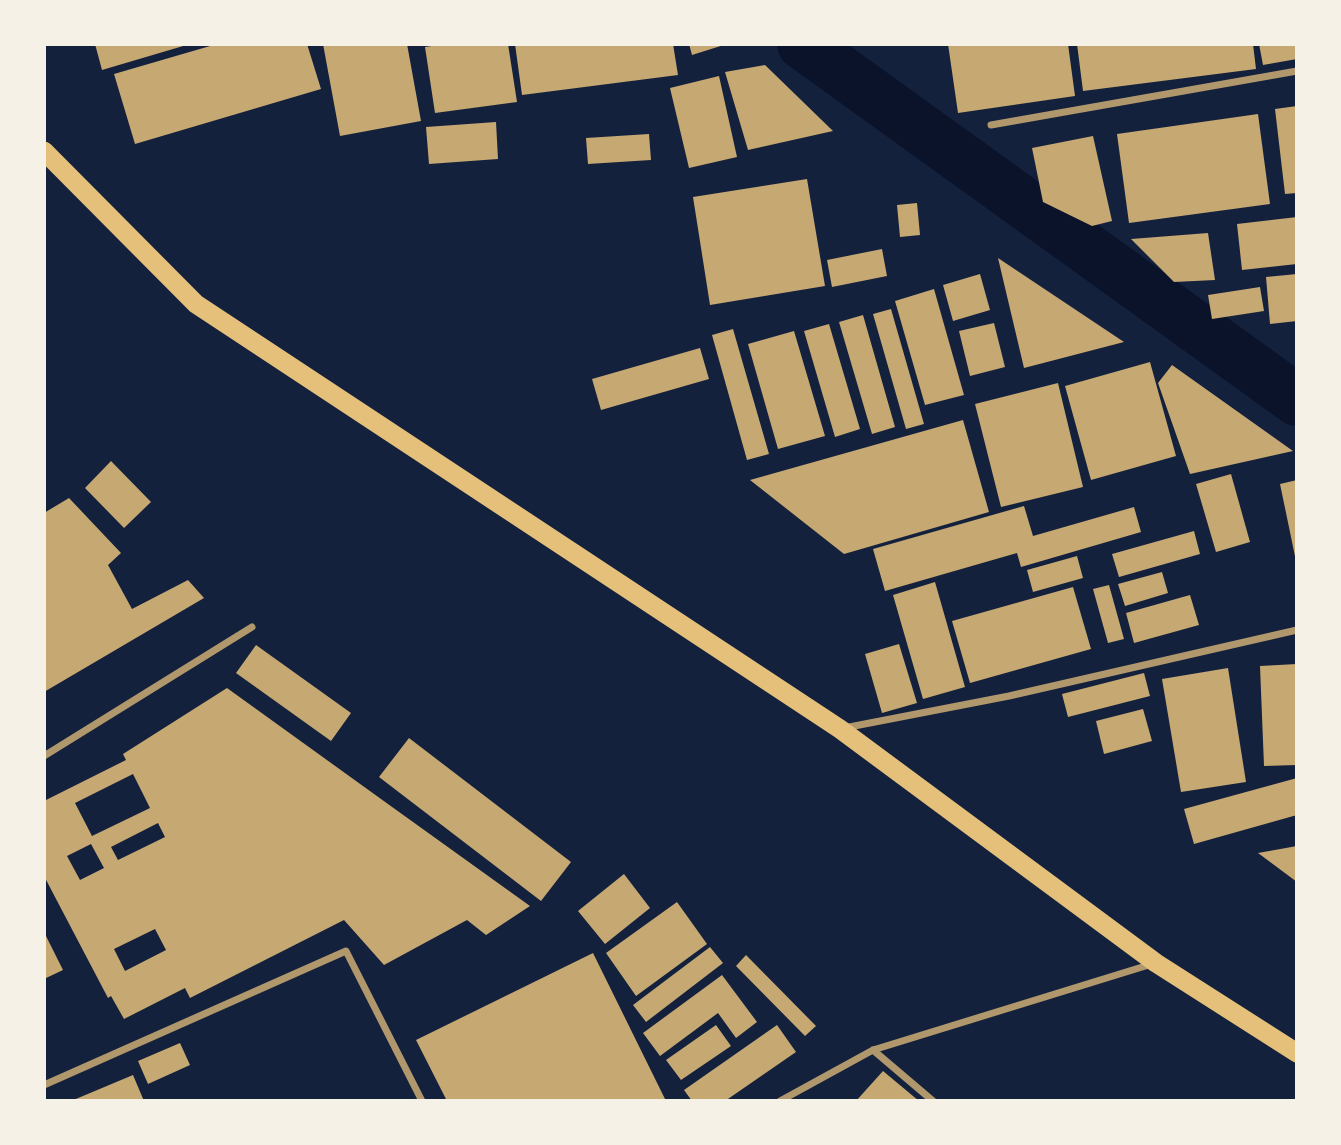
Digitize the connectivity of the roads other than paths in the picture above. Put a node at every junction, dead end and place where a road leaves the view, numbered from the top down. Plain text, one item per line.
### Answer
1 (1297, 71) edge
2 (991, 125) dead end
3 (44, 151) edge
4 (252, 627) dead end
5 (1297, 629) edge
6 (840, 729) junction
7 (44, 756) edge
8 (1156, 962) junction
9 (873, 1050) junction
10 (1297, 1054) edge
11 (44, 1085) edge
12 (422, 1101) edge
13 (780, 1101) edge
14 (933, 1101) edge

1 - 2 street
3 - 6 highway
4 - 7 street
5 - 6 street
6 - 8 highway
8 - 9 street
8 - 10 highway
9 - 13 street
9 - 14 street
11 - 12 street

